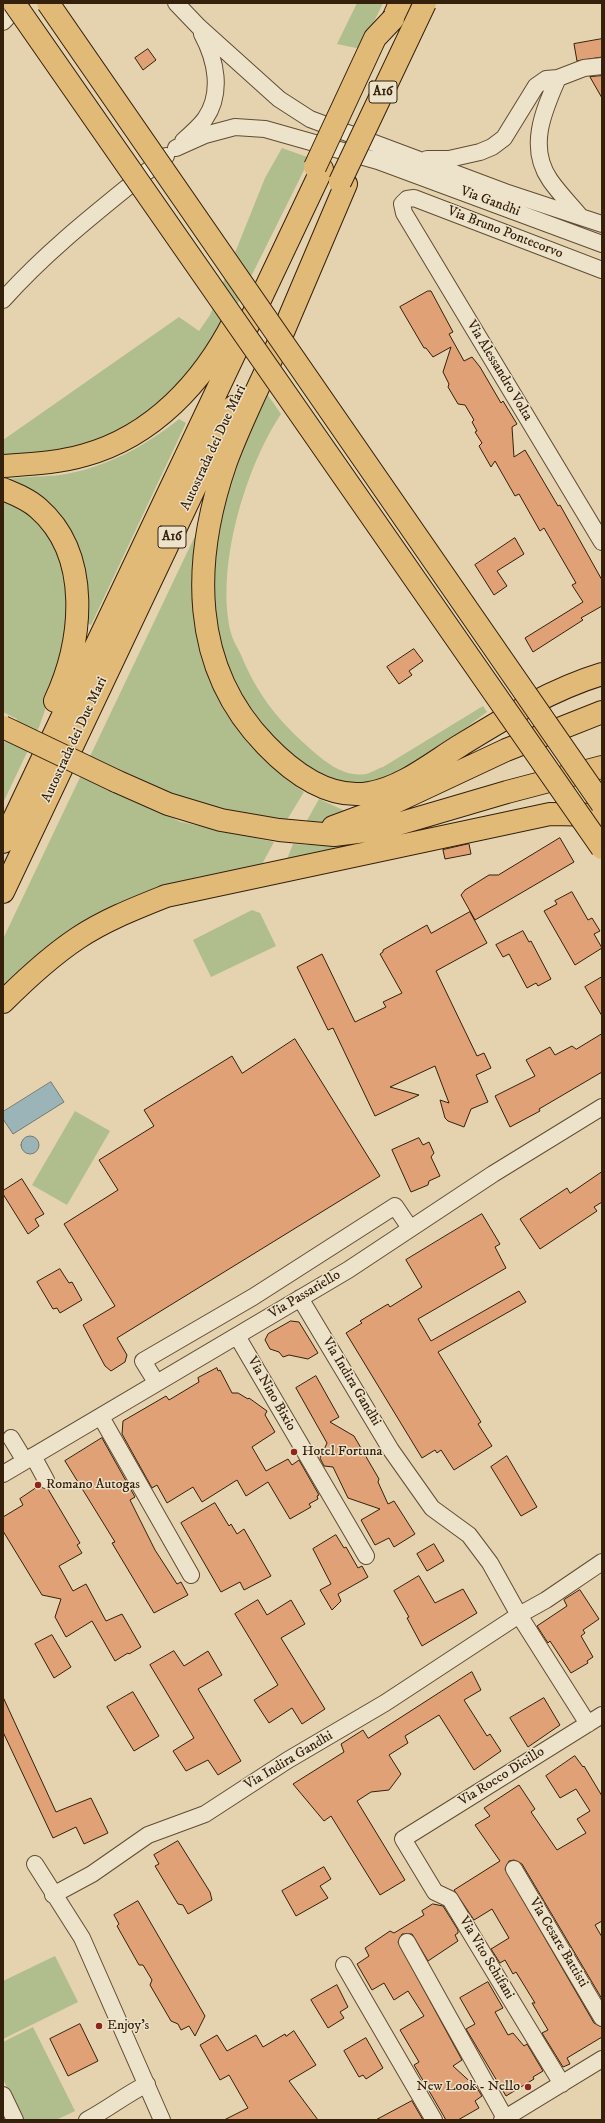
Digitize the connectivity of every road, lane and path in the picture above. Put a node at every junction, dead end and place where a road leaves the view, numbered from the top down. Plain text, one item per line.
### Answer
1 (14, 3) edge
2 (21, 3) edge
3 (48, 3) edge
4 (176, 3) edge
5 (425, 3) edge
6 (397, 11) edge
7 (3, 22) edge
8 (199, 27) junction
9 (602, 66) edge
10 (558, 78) junction
11 (176, 148) junction
12 (417, 159) junction
13 (318, 168) junction
14 (343, 183) junction
15 (407, 199) joint
16 (581, 216) junction
17 (602, 224) edge
18 (602, 244) edge
19 (602, 270) edge
20 (19, 282) junction
21 (3, 289) edge
22 (3, 300) edge
23 (3, 466) edge
24 (3, 489) edge
25 (602, 542) edge
26 (602, 674) edge
27 (602, 712) edge
28 (3, 727) edge
29 (602, 767) edge
30 (602, 805) edge
31 (3, 813) edge
32 (550, 814) junction
33 (602, 815) edge
34 (313, 832) junction
35 (3, 842) edge
36 (602, 848) edge
37 (3, 892) edge
38 (3, 1002) edge
39 (602, 1107) edge
40 (410, 1228) junction
41 (300, 1298) junction
42 (237, 1336) junction
43 (156, 1382) junction
44 (101, 1417) junction
45 (11, 1438) dead end
46 (29, 1459) junction
47 (3, 1474) edge
48 (46, 1480) dead end
49 (366, 1556) dead end
50 (602, 1562) edge
51 (191, 1575) dead end
52 (519, 1615) junction
53 (602, 1715) edge
54 (588, 1724) junction
55 (403, 1840) joint
56 (35, 1864) dead end
57 (514, 1869) dead end
58 (53, 1895) junction
59 (407, 1942) dead end
60 (344, 1965) dead end
61 (602, 2018) edge
62 (602, 2059) edge
63 (147, 2084) junction
64 (562, 2084) junction
65 (3, 2095) edge
66 (504, 2119) edge
67 (15, 2120) edge
68 (87, 2120) edge
69 (162, 2120) edge
70 (434, 2120) edge

1 - 36 highway, bridge
2 - 7 street
3 - 30 highway, bridge
4 - 8 street
5 - 14 highway, Autostrada dei Due Mari / A16, bridge
6 - 13 highway, bridge
8 - 11 street
8 - 12 street, Via Gandhi
9 - 10 street
10 - 12 street
10 - 16 street
11 - 18 street, Via Gandhi
11 - 20 street
12 - 16 street, Via Gandhi
13 - 23 highway
13 - 35 highway, Autostrada dei Due Mari / A16
14 - 26 highway
14 - 37 highway, Autostrada dei Due Mari / A16
15 - 19 street, Via Bruno Pontecorvo
15 - 25 street, Via Alessandro Volta
16 - 17 street, Via Gandhi
20 - 21 street
20 - 22 street
24 - 31 highway
27 - 34 highway
28 - 34 highway, bridge
29 - 34 highway
30 - 32 highway
32 - 33 highway
32 - 38 highway
39 - 40 street, Via Passariello
40 - 41 street, Via Passariello
40 - 43 street
41 - 42 street, Via Passariello
41 - 52 street, Via Indira Gandhi
42 - 43 street, Via Passariello
42 - 49 street, Via Nino Bixio
43 - 44 street, Via Passariello
44 - 46 street, Via Passariello
44 - 51 street
45 - 46 street
46 - 47 street, Via Passariello
46 - 48 street
50 - 52 street, Via Indira Gandhi
52 - 54 street, Via Indira Gandhi
52 - 58 street, Via Indira Gandhi
53 - 54 street, Via Rocco Dicillo
54 - 55 street, Via Rocco Dicillo
55 - 64 street, Via Vito Schifani
56 - 58 street
57 - 61 street, Via Cesare Battisti
58 - 63 street
59 - 66 street
60 - 70 street
62 - 64 street
63 - 68 street
63 - 69 street
64 - 66 street
65 - 67 street

